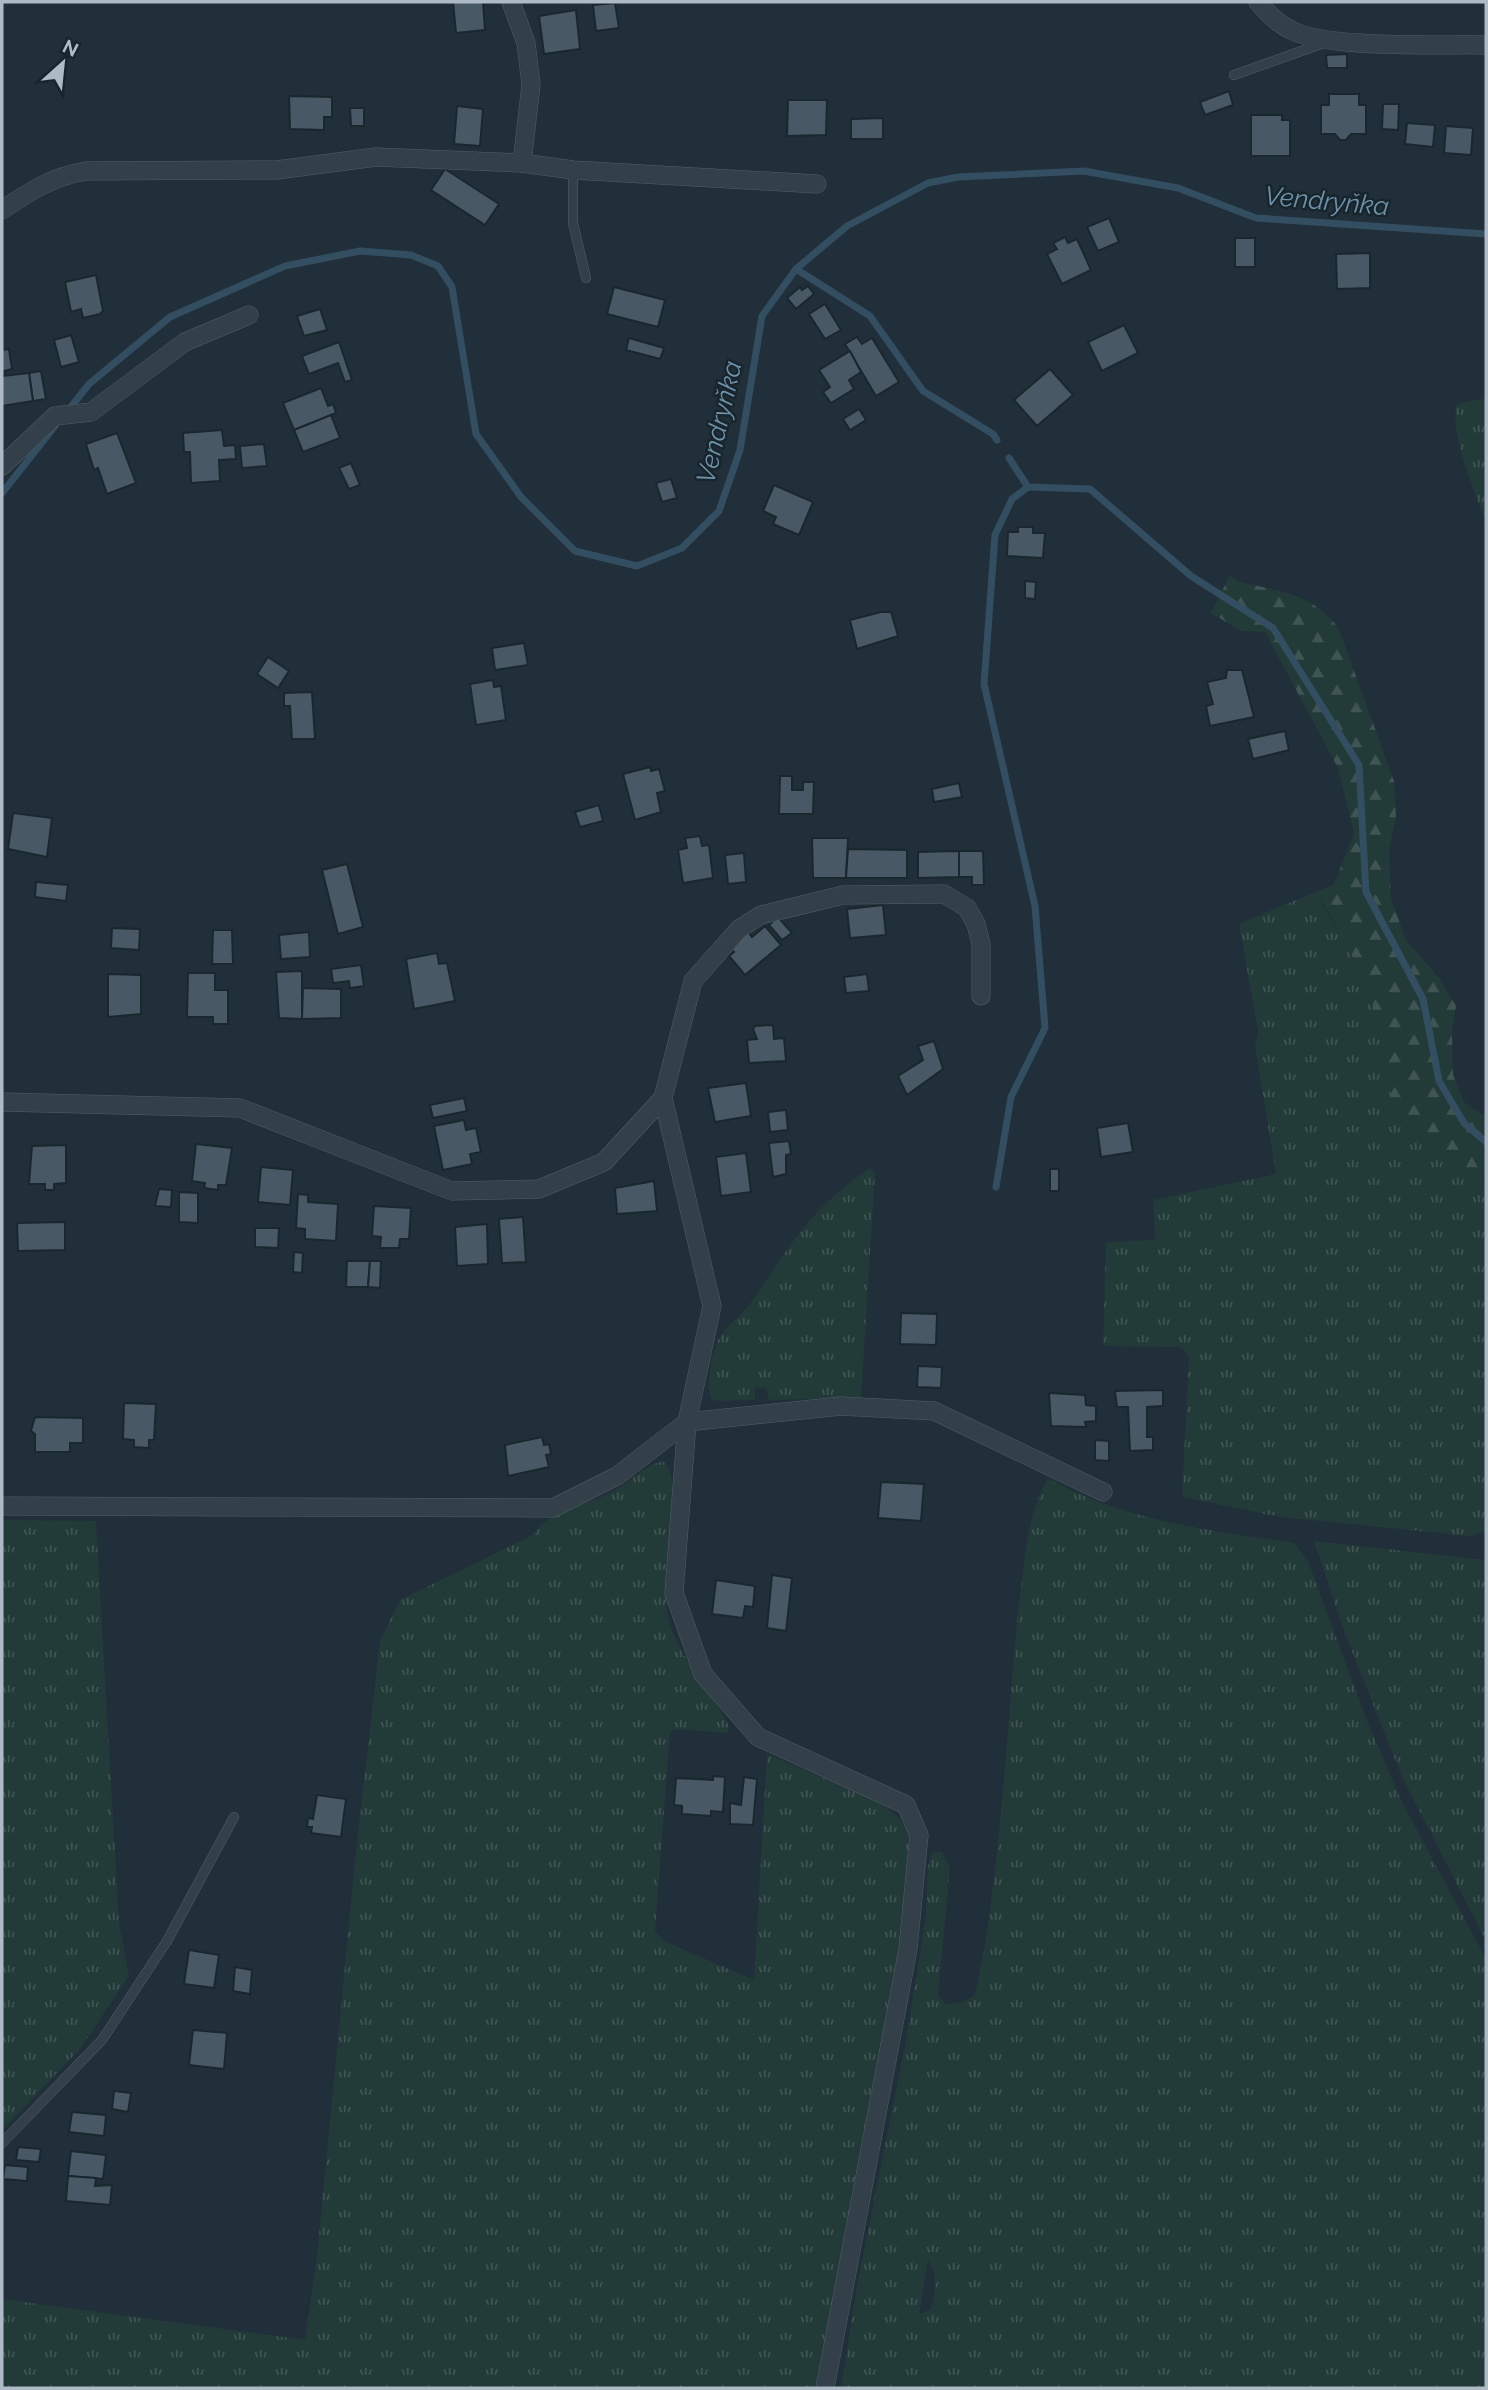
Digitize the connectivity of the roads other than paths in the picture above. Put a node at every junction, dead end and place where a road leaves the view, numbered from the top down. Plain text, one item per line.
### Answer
1 (511, 2) edge
2 (1258, 2) edge
3 (1329, 41) junction
4 (1486, 45) edge
5 (1234, 75) dead end
6 (522, 163) junction
7 (573, 170) junction
8 (817, 184) dead end
9 (2, 210) edge
10 (586, 278) dead end
11 (249, 315) dead end
12 (2, 466) edge
13 (981, 996) dead end
14 (663, 1098) junction
15 (2, 1102) edge
16 (687, 1422) junction
17 (1103, 1492) dead end
18 (2, 1506) edge
19 (234, 1817) dead end
20 (2, 2143) edge
21 (825, 2388) edge

1 - 6 street
2 - 3 street
3 - 4 street
3 - 5 lane
6 - 7 street
6 - 9 street
7 - 8 street
7 - 10 lane
11 - 12 street
13 - 14 street
14 - 15 street
14 - 16 street
16 - 17 street
16 - 18 street
16 - 21 street
19 - 20 lane

